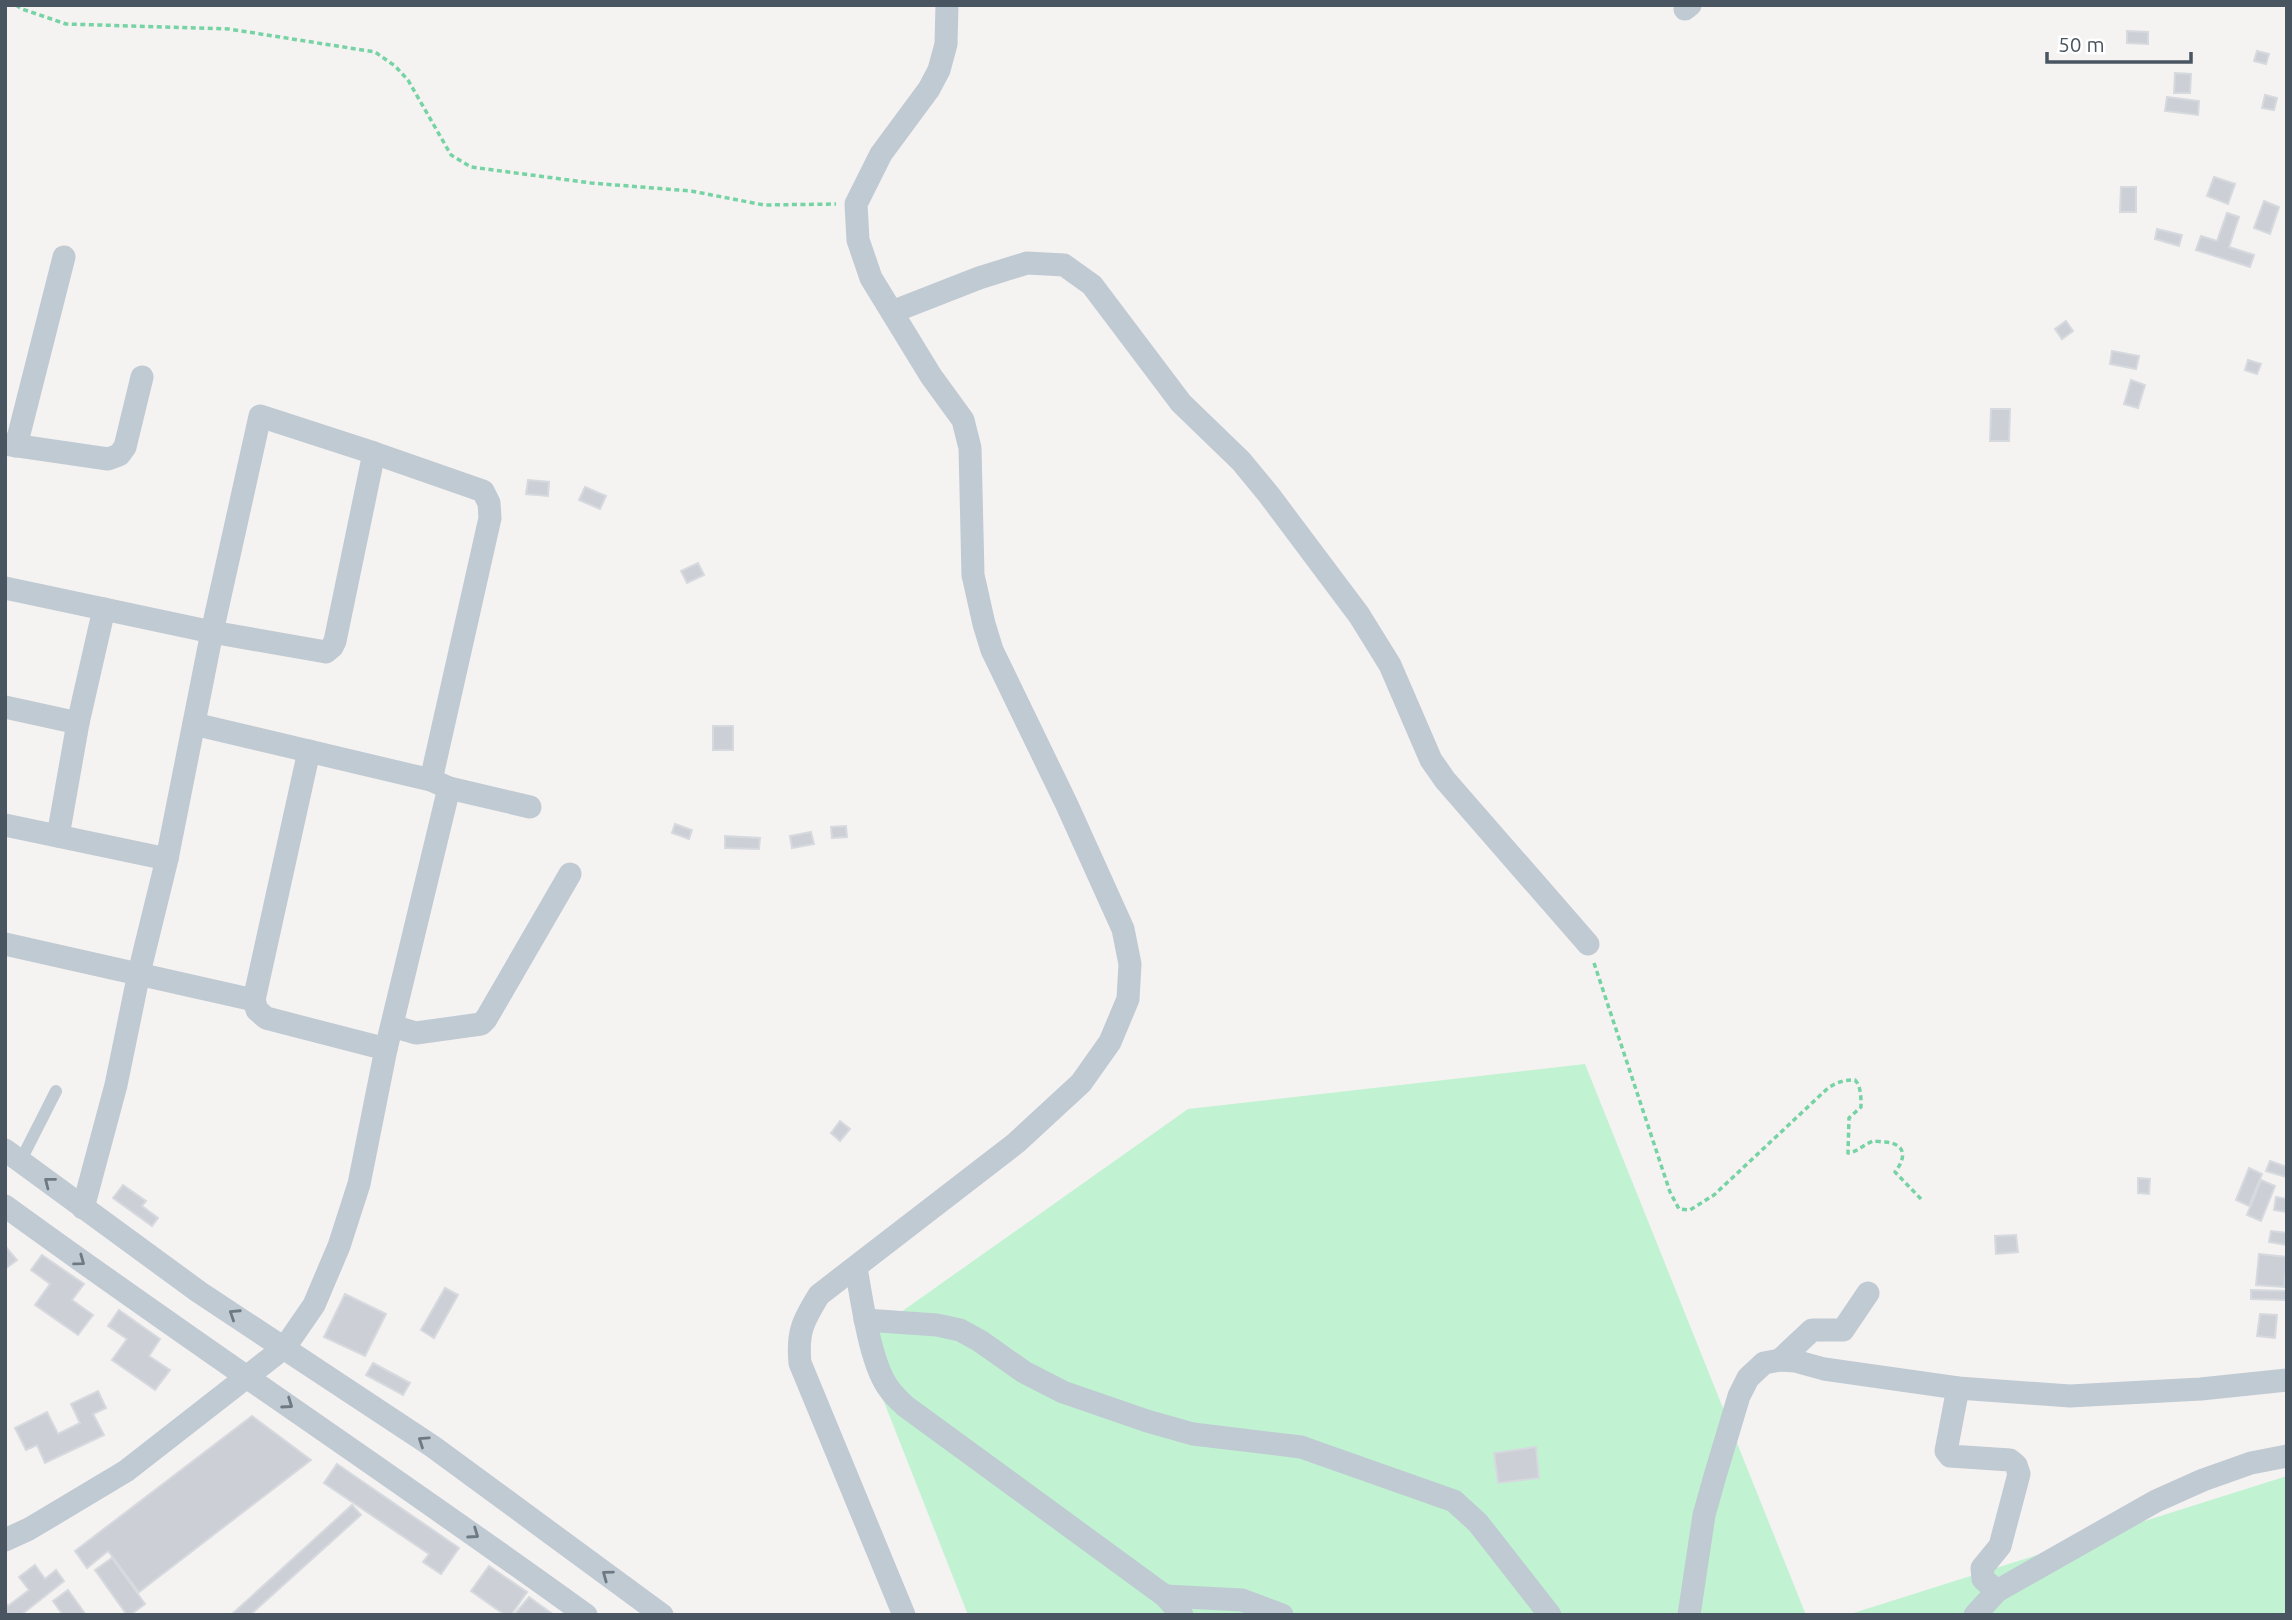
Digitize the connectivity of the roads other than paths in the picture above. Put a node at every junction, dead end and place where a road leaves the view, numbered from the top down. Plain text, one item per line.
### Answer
1 (947, 5) edge
2 (64, 257) dead end
3 (892, 312) junction
4 (142, 377) dead end
5 (11, 445) edge
6 (374, 453) junction
7 (5, 588) edge
8 (104, 609) junction
9 (212, 632) junction
10 (5, 707) edge
11 (78, 723) junction
12 (194, 724) junction
13 (309, 751) junction
14 (440, 784) junction
15 (530, 807) dead end
16 (5, 825) edge
17 (58, 836) junction
18 (167, 859) junction
19 (570, 874) dead end
20 (5, 944) edge
21 (1588, 944) road end
22 (139, 973) junction
23 (254, 1000) junction
24 (392, 1026) junction
25 (386, 1049) junction
26 (56, 1091) dead end
27 (13, 1155) edge
28 (5, 1206) edge
29 (83, 1208) junction
30 (856, 1268) junction
31 (1868, 1293) dead end
32 (866, 1320) junction
33 (285, 1347) junction
34 (1780, 1360) junction
35 (247, 1376) junction
36 (2287, 1380) edge
37 (1958, 1388) junction
38 (2287, 1456) edge
39 (5, 1540) edge
40 (1997, 1591) junction
41 (1165, 1596) junction
42 (586, 1615) edge
43 (662, 1615) edge
44 (904, 1615) edge
45 (1182, 1615) edge
46 (1282, 1615) edge
47 (1550, 1615) edge
48 (1689, 1615) edge
49 (1975, 1615) edge

1 - 3 street
2 - 5 street
3 - 21 street
3 - 30 street
4 - 5 street
6 - 9 street
6 - 9 street
6 - 14 street
7 - 8 street
8 - 9 street
8 - 11 street
9 - 12 street
10 - 11 street
11 - 17 street
12 - 13 street
12 - 18 street
13 - 14 street
13 - 23 street
14 - 15 street
14 - 24 street
16 - 17 street
17 - 18 street
18 - 22 street
19 - 24 street
20 - 22 street
22 - 23 street
22 - 29 street
23 - 25 street
24 - 25 street
25 - 33 street
26 - 27 lane
29 -> 27 street
28 -> 35 street
33 -> 29 street
30 - 32 street
30 - 44 street
31 - 34 street
32 - 41 street
32 - 47 street
33 - 35 street
43 -> 33 street
34 - 37 street
34 - 48 street
35 - 39 street
35 -> 42 street
36 - 37 street
37 - 40 street
38 - 40 street
40 - 49 street
41 - 45 street
41 - 46 street

